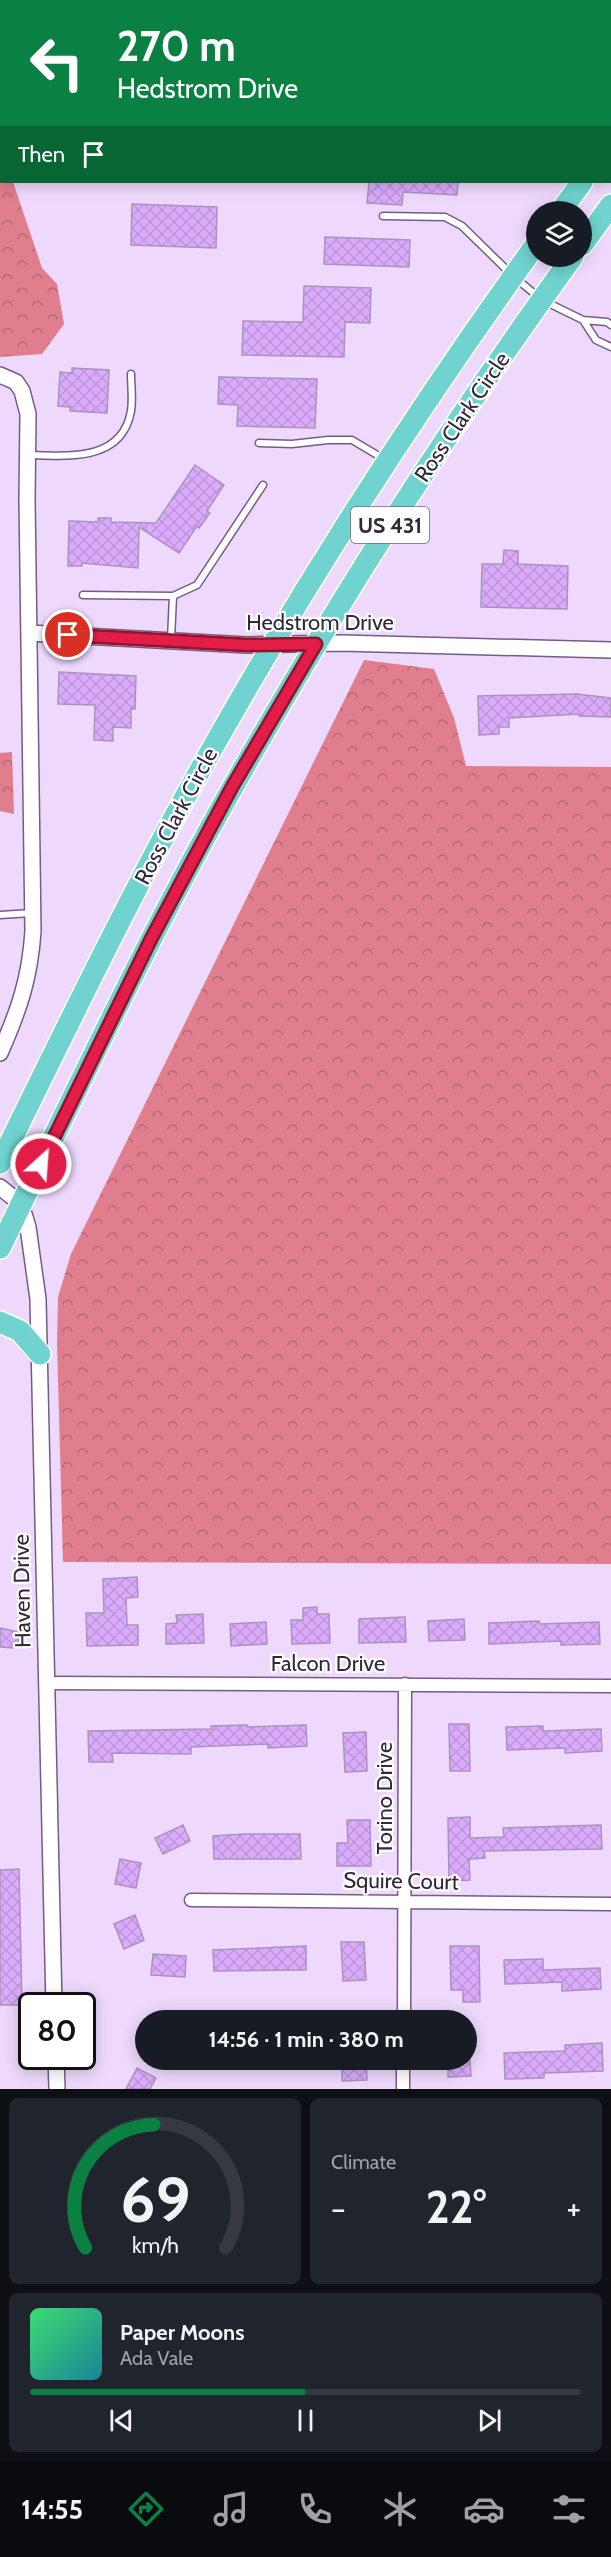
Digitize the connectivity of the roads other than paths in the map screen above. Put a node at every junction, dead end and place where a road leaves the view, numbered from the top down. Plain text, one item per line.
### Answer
1 (581, 183) edge
2 (568, 201) edge
3 (611, 205) edge
4 (383, 216) dead end
5 (592, 231) edge
6 (526, 258) edge
7 (565, 267) edge
8 (513, 276) junction
9 (542, 300) junction
10 (583, 320) junction
11 (611, 324) edge
12 (611, 347) edge
13 (131, 374) dead end
14 (4, 376) edge
15 (259, 443) dead end
16 (28, 455) junction
17 (387, 461) junction
18 (263, 484) dead end
19 (83, 595) dead end
20 (173, 596) junction
21 (29, 633) junction
22 (171, 641) junction
23 (272, 644) junction
24 (316, 644) junction
25 (611, 650) edge
26 (32, 913) junction
27 (0, 915) edge
28 (0, 1053) edge
29 (0, 1163) edge
30 (0, 1188) edge
31 (21, 1204) junction
32 (0, 1248) edge
33 (0, 1322) edge
34 (40, 1354) junction
35 (46, 1683) junction
36 (405, 1684) junction
37 (611, 1686) edge
38 (191, 1900) dead end
39 (405, 1902) junction
40 (610, 1904) edge
41 (54, 1992) edge
42 (404, 2010) edge
43 (56, 2070) edge
44 (403, 2070) edge
45 (57, 2089) edge
46 (403, 2089) edge

1 - 2 highway
3 - 5 highway
4 - 8 lane
6 - 8 highway, Ross Clark Circle / US 431
7 - 9 highway, Ross Clark Circle / US 431
8 - 9 lane
8 - 17 highway, Ross Clark Circle / US 431
9 - 10 lane
9 - 24 highway, Ross Clark Circle / US 431
10 - 11 lane
10 - 12 lane
13 - 16 lane
14 - 16 street
15 - 17 lane
16 - 21 street
17 - 23 highway, Ross Clark Circle / US 431
18 - 20 lane
19 - 20 lane
20 - 22 lane
21 - 22 street, Hedstrom Drive
21 - 26 street
22 - 23 street, Hedstrom Drive
23 - 24 street, Hedstrom Drive
23 - 29 highway, Ross Clark Circle / US 431
24 - 25 street, Hedstrom Drive
24 - 31 highway, Ross Clark Circle / US 431
26 - 27 lane
26 - 28 street
30 - 31 street
31 - 32 highway, Ross Clark Circle / US 431
31 - 34 street, Haven Drive
33 - 34 highway
34 - 35 street, Haven Drive
35 - 36 street, Falcon Drive
35 - 41 street, Haven Drive
36 - 37 street, Falcon Drive
36 - 39 street, Torino Drive
38 - 39 street, Squire Court
39 - 40 street, Squire Court
39 - 42 street, Torino Drive
43 - 45 street
44 - 46 street

